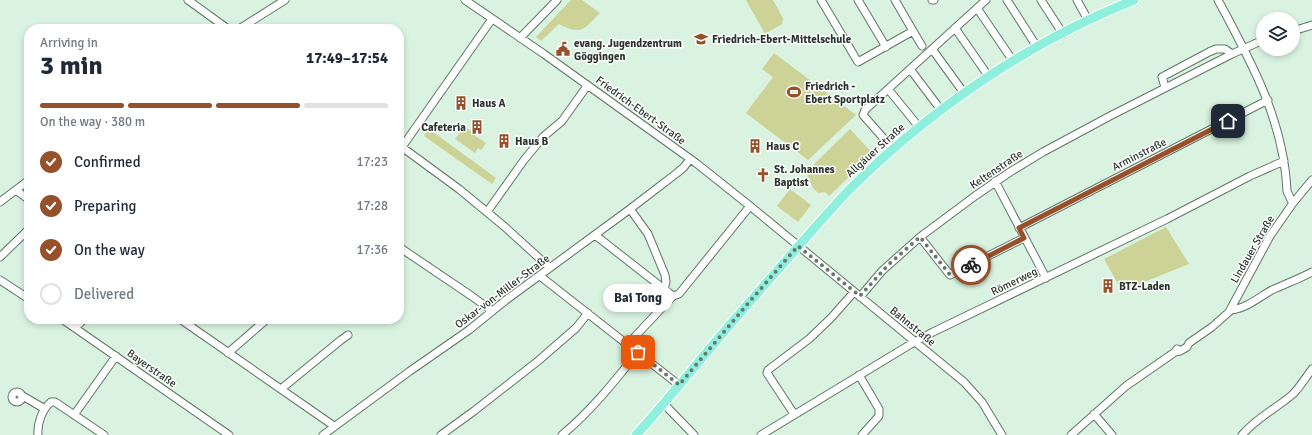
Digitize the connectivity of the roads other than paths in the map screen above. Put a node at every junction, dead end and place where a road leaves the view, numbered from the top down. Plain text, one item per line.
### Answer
1 (188, 0) edge
2 (285, 0) edge
3 (465, 0) edge
4 (557, 0) edge
5 (821, 0) edge
6 (858, 0) edge
7 (895, 0) edge
8 (986, 0) edge
9 (1007, 0) edge
10 (1041, 0) edge
11 (1077, 0) edge
12 (1134, 0) edge
13 (1218, 0) edge
14 (977, 8) junction
15 (492, 19) junction
16 (1088, 20) junction
17 (221, 24) edge
18 (247, 24) edge
19 (1312, 25) edge
20 (955, 28) junction
21 (1300, 29) edge
22 (913, 31) junction
23 (1063, 34) junction
24 (520, 38) junction
25 (1256, 43) edge
26 (922, 46) dead end
27 (886, 47) junction
28 (1037, 47) junction
29 (1244, 48) junction
30 (932, 49) junction
31 (1232, 54) junction
32 (1013, 61) junction
33 (910, 69) junction
34 (989, 77) junction
35 (587, 86) junction
36 (1165, 87) junction
37 (888, 89) junction
38 (964, 93) junction
39 (1268, 100) junction
40 (941, 110) junction
41 (919, 127) junction
42 (404, 142) edge
43 (404, 148) edge
44 (893, 149) junction
45 (690, 159) junction
46 (1284, 161) junction
47 (1312, 180) edge
48 (995, 182) junction
49 (1287, 183) junction
50 (24, 184) edge
51 (16, 190) junction
52 (24, 196) edge
53 (1299, 196) junction
54 (0, 202) edge
55 (1293, 203) junction
56 (750, 206) junction
57 (630, 209) junction
58 (487, 212) junction
59 (1019, 228) junction
60 (24, 234) edge
61 (595, 235) junction
62 (920, 237) junction
63 (1024, 238) junction
64 (798, 246) junction
65 (404, 250) edge
66 (0, 257) edge
67 (550, 268) junction
68 (1312, 272) edge
69 (540, 276) junction
70 (1046, 278) junction
71 (0, 280) edge
72 (664, 289) junction
73 (24, 294) edge
74 (857, 294) junction
75 (673, 296) junction
76 (492, 311) junction
77 (1230, 311) junction
78 (588, 313) junction
79 (69, 324) edge
80 (79, 324) edge
81 (187, 324) edge
82 (260, 324) edge
83 (75, 328) junction
84 (348, 335) dead end
85 (915, 342) junction
86 (628, 344) junction
87 (638, 352) junction
88 (228, 353) junction
89 (116, 356) junction
90 (1312, 369) edge
91 (859, 375) junction
92 (679, 385) junction
93 (281, 390) junction
94 (20, 398) dead end
95 (664, 404) junction
96 (45, 409) junction
97 (794, 414) junction
98 (1094, 414) junction
99 (74, 415) junction
100 (334, 426) junction
101 (38, 435) edge
102 (104, 435) edge
103 (229, 435) edge
104 (323, 435) edge
105 (441, 435) edge
106 (562, 435) edge
107 (636, 435) edge
108 (694, 435) edge
109 (761, 435) edge
110 (862, 435) edge
111 (1002, 435) edge
112 (1071, 435) edge
113 (1112, 435) edge
114 (1242, 435) edge

1 - 17 street
2 - 18 street
3 - 15 street, Friedrich-Ebert-Straße
4 - 24 street
5 - 27 street
6 - 27 street
7 - 22 street
8 - 14 street
9 - 28 street
10 - 23 street
11 - 16 street
12 - 16 main road, Allgäuer Straße
13 - 29 street
14 - 20 street
14 - 32 street
15 - 24 street, Friedrich-Ebert-Straße
15 - 42 street
16 - 23 main road, Allgäuer Straße
19 - 21 street
20 - 30 street
20 - 34 street
22 - 26 street
22 - 27 street
23 - 28 main road, Allgäuer Straße
24 - 35 street, Friedrich-Ebert-Straße
25 - 29 street, Keltenstraße
28 - 32 main road, Allgäuer Straße
29 - 31 street, Keltenstraße
29 - 39 street
30 - 33 street
30 - 38 street
31 - 36 street, Keltenstraße
31 - 36 street
32 - 34 main road, Allgäuer Straße
33 - 37 street
33 - 40 street
34 - 38 main road, Allgäuer Straße
35 - 45 street, Friedrich-Ebert-Straße
35 - 58 street
36 - 48 street, Keltenstraße
37 - 41 street
37 - 44 street
38 - 40 main road, Allgäuer Straße
39 - 46 street
39 - 59 street, Arminstraße
40 - 41 main road, Allgäuer Straße
41 - 44 main road, Allgäuer Straße
43 - 58 street
44 - 64 main road, Allgäuer Straße
45 - 56 street, Friedrich-Ebert-Straße
45 - 57 street, Oskar-von-Miller-Straße
46 - 49 street
46 - 70 street, Römerweg
47 - 53 street, Lindauer Straße
48 - 59 street
48 - 62 street, Keltenstraße
49 - 53 street
49 - 55 street
50 - 51 street
51 - 52 street
51 - 54 street
53 - 55 street, Lindauer Straße
55 - 77 street, Lindauer Straße
56 - 64 street, Friedrich-Ebert-Straße
56 - 75 street
57 - 61 street, Oskar-von-Miller-Straße
57 - 72 street
58 - 67 street
59 - 63 street
60 - 66 street
61 - 67 street, Oskar-von-Miller-Straße
61 - 72 street
62 - 63 street
62 - 74 street, Keltenstraße
63 - 70 street
64 - 74 street, Bahnstraße
64 - 92 main road, Allgäuer Straße
65 - 76 street
67 - 69 street, Oskar-von-Miller-Straße
68 - 77 street
69 - 76 street, Oskar-von-Miller-Straße
69 - 78 street
70 - 85 street, Römerweg
71 - 73 street
72 - 75 street
74 - 85 street, Bahnstraße
74 - 97 street, Keltenstraße
75 - 86 street
76 - 100 street, Oskar-von-Miller-Straße
77 - 98 street
78 - 86 street
78 - 105 street
79 - 83 street, Bayerstraße
80 - 83 street
81 - 88 street
82 - 88 street
83 - 89 street, Bayerstraße
84 - 93 street
85 - 91 street, Römerweg
85 - 111 street, Bahnstraße
86 - 87 street
87 - 92 street
87 - 106 street
88 - 93 street
89 - 99 street
89 - 103 street, Bayerstraße
90 - 114 street
91 - 97 street, Römerweg
91 - 110 street
92 - 95 main road, Allgäuer Straße
93 - 100 street
94 - 96 street
95 - 107 main road, Allgäuer Straße
95 - 108 street
96 - 99 street
96 - 101 street
97 - 109 street, Römerweg
98 - 112 street
98 - 113 street
99 - 102 street
100 - 104 street, Oskar-von-Miller-Straße

